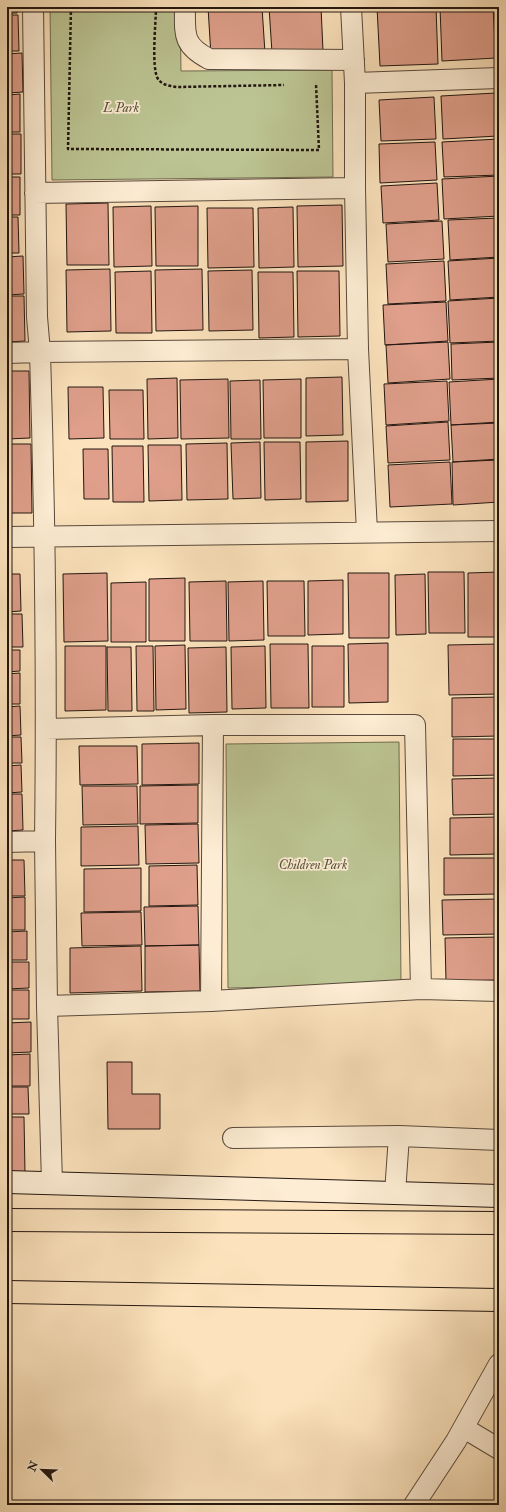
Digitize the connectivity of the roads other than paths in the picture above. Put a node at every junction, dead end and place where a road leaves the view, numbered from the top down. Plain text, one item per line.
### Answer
1 (33, 7) edge
2 (185, 7) edge
3 (352, 7) edge
4 (354, 60) junction
5 (499, 78) edge
6 (355, 83) junction
7 (355, 188) junction
8 (35, 194) junction
9 (358, 349) junction
10 (7, 352) edge
11 (40, 352) junction
12 (499, 531) edge
13 (367, 532) junction
14 (7, 537) edge
15 (45, 537) junction
16 (213, 725) junction
17 (46, 729) junction
18 (45, 841) junction
19 (7, 842) edge
20 (421, 989) junction
21 (499, 991) edge
22 (211, 1001) junction
23 (47, 1006) junction
24 (399, 1136) junction
25 (233, 1138) dead end
26 (499, 1140) edge
27 (7, 1182) edge
28 (52, 1183) junction
29 (395, 1193) junction
30 (499, 1196) edge
31 (7, 1220) edge
32 (499, 1223) edge
33 (7, 1292) edge
34 (499, 1300) edge
35 (499, 1364) edge
36 (464, 1428) junction
37 (499, 1449) edge
38 (414, 1505) edge

1 - 8 street
2 - 4 street
3 - 4 street
4 - 6 street
5 - 6 street
6 - 7 street
7 - 8 street
7 - 9 street
8 - 11 street
9 - 11 street
9 - 13 street
10 - 11 street
11 - 15 street
12 - 13 street
13 - 15 street
14 - 15 street
15 - 17 street
16 - 17 street
16 - 20 street
16 - 22 street
17 - 18 street
18 - 19 street
18 - 23 street
20 - 21 street
20 - 22 street
22 - 23 street
23 - 28 street
24 - 25 street
24 - 26 street
24 - 29 street
27 - 28 street
28 - 29 street
29 - 30 street
31 - 32 highway
33 - 34 highway
35 - 36 street
36 - 37 street
36 - 38 street

